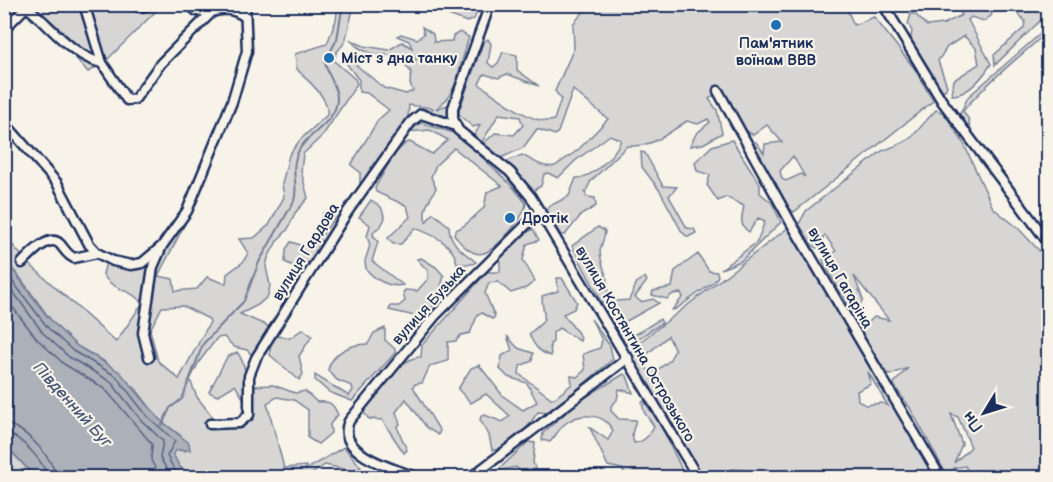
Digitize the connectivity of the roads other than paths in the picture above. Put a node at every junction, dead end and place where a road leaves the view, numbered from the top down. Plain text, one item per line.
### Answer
1 (84, 4) edge
2 (130, 4) edge
3 (154, 4) edge
4 (188, 4) edge
5 (245, 4) edge
6 (490, 4) edge
7 (883, 4) edge
8 (28, 6) edge
9 (219, 9) edge
10 (245, 17) junction
11 (4, 29) edge
12 (102, 63) junction
13 (718, 91) dead end
14 (4, 122) edge
15 (454, 122) junction
16 (540, 211) junction
17 (1048, 242) edge
18 (162, 246) junction
19 (97, 253) junction
20 (22, 263) dead end
21 (149, 357) dead end
22 (628, 358) junction
23 (210, 424) dead end
24 (419, 477) edge
25 (470, 477) edge
26 (698, 477) edge
27 (941, 477) edge

1 - 12 street
2 - 3 street
4 - 9 street
5 - 10 street
6 - 15 street
7 - 17 street
8 - 11 street
8 - 12 street
9 - 10 street
9 - 12 street
10 - 18 street
13 - 27 street, вулиця Гагаріна
14 - 19 street
15 - 16 street, вулиця Костянтина Острозького
15 - 23 street, вулиця Гардова
16 - 22 street, вулиця Костянтина Острозького
16 - 24 street, вулиця Бузька
18 - 19 street
18 - 21 street
19 - 20 street
22 - 25 street
22 - 26 street, вулиця Костянтина Острозького

